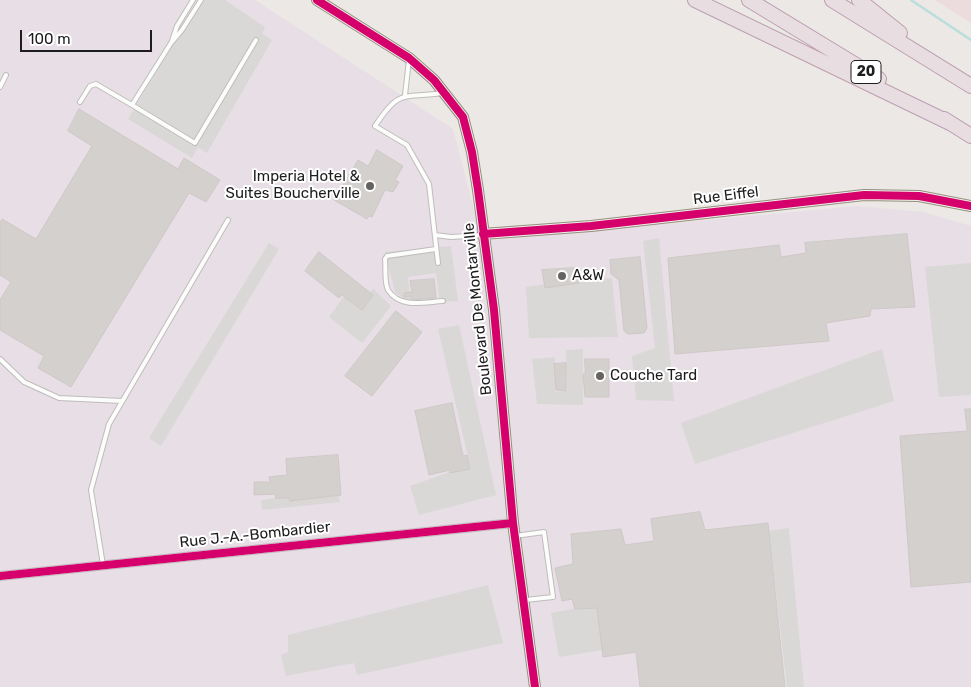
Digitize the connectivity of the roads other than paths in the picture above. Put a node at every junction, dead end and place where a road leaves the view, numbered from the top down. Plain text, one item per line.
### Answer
1 (193, 0) edge
2 (201, 0) edge
3 (316, 0) edge
4 (695, 0) edge
5 (749, 0) edge
6 (832, 0) edge
7 (859, 0) edge
8 (256, 40) dead end
9 (171, 43) junction
10 (409, 58) junction
11 (949, 72) junction
12 (6, 75) dead end
13 (0, 86) edge
14 (971, 86) edge
15 (444, 93) junction
16 (405, 95) junction
17 (80, 102) dead end
18 (132, 105) junction
19 (952, 124) junction
20 (971, 136) edge
21 (971, 206) edge
22 (228, 220) dead end
23 (484, 234) junction
24 (435, 235) junction
25 (436, 249) junction
26 (438, 263) dead end
27 (443, 301) dead end
28 (0, 359) edge
29 (122, 401) junction
30 (513, 523) junction
31 (515, 536) junction
32 (103, 565) junction
33 (0, 576) edge
34 (524, 600) junction
35 (536, 687) edge

1 - 9 lane
2 - 9 lane
3 - 10 street, Boulevard De Montarville
4 - 19 highway
5 - 19 highway, 20
6 - 11 highway
7 - 11 highway
8 - 18 lane
9 - 18 lane
10 - 15 street, Boulevard De Montarville
10 - 16 lane
11 - 14 highway
12 - 13 lane
15 - 16 lane
15 - 23 street, Boulevard De Montarville
16 - 24 lane
17 - 18 lane
19 - 20 highway, 20
21 - 23 street, Rue Eiffel
22 - 29 lane
23 - 24 lane
23 - 30 street, Boulevard De Montarville
24 - 25 lane
25 - 26 lane
25 - 27 lane
28 - 29 lane
29 - 32 lane
30 - 31 street, Boulevard De Montarville
30 - 32 street, Rue J.-A.-Bombardier
31 - 34 street, Boulevard De Montarville
31 - 34 lane
32 - 33 street, Rue J.-A.-Bombardier
34 - 35 street, Boulevard De Montarville

